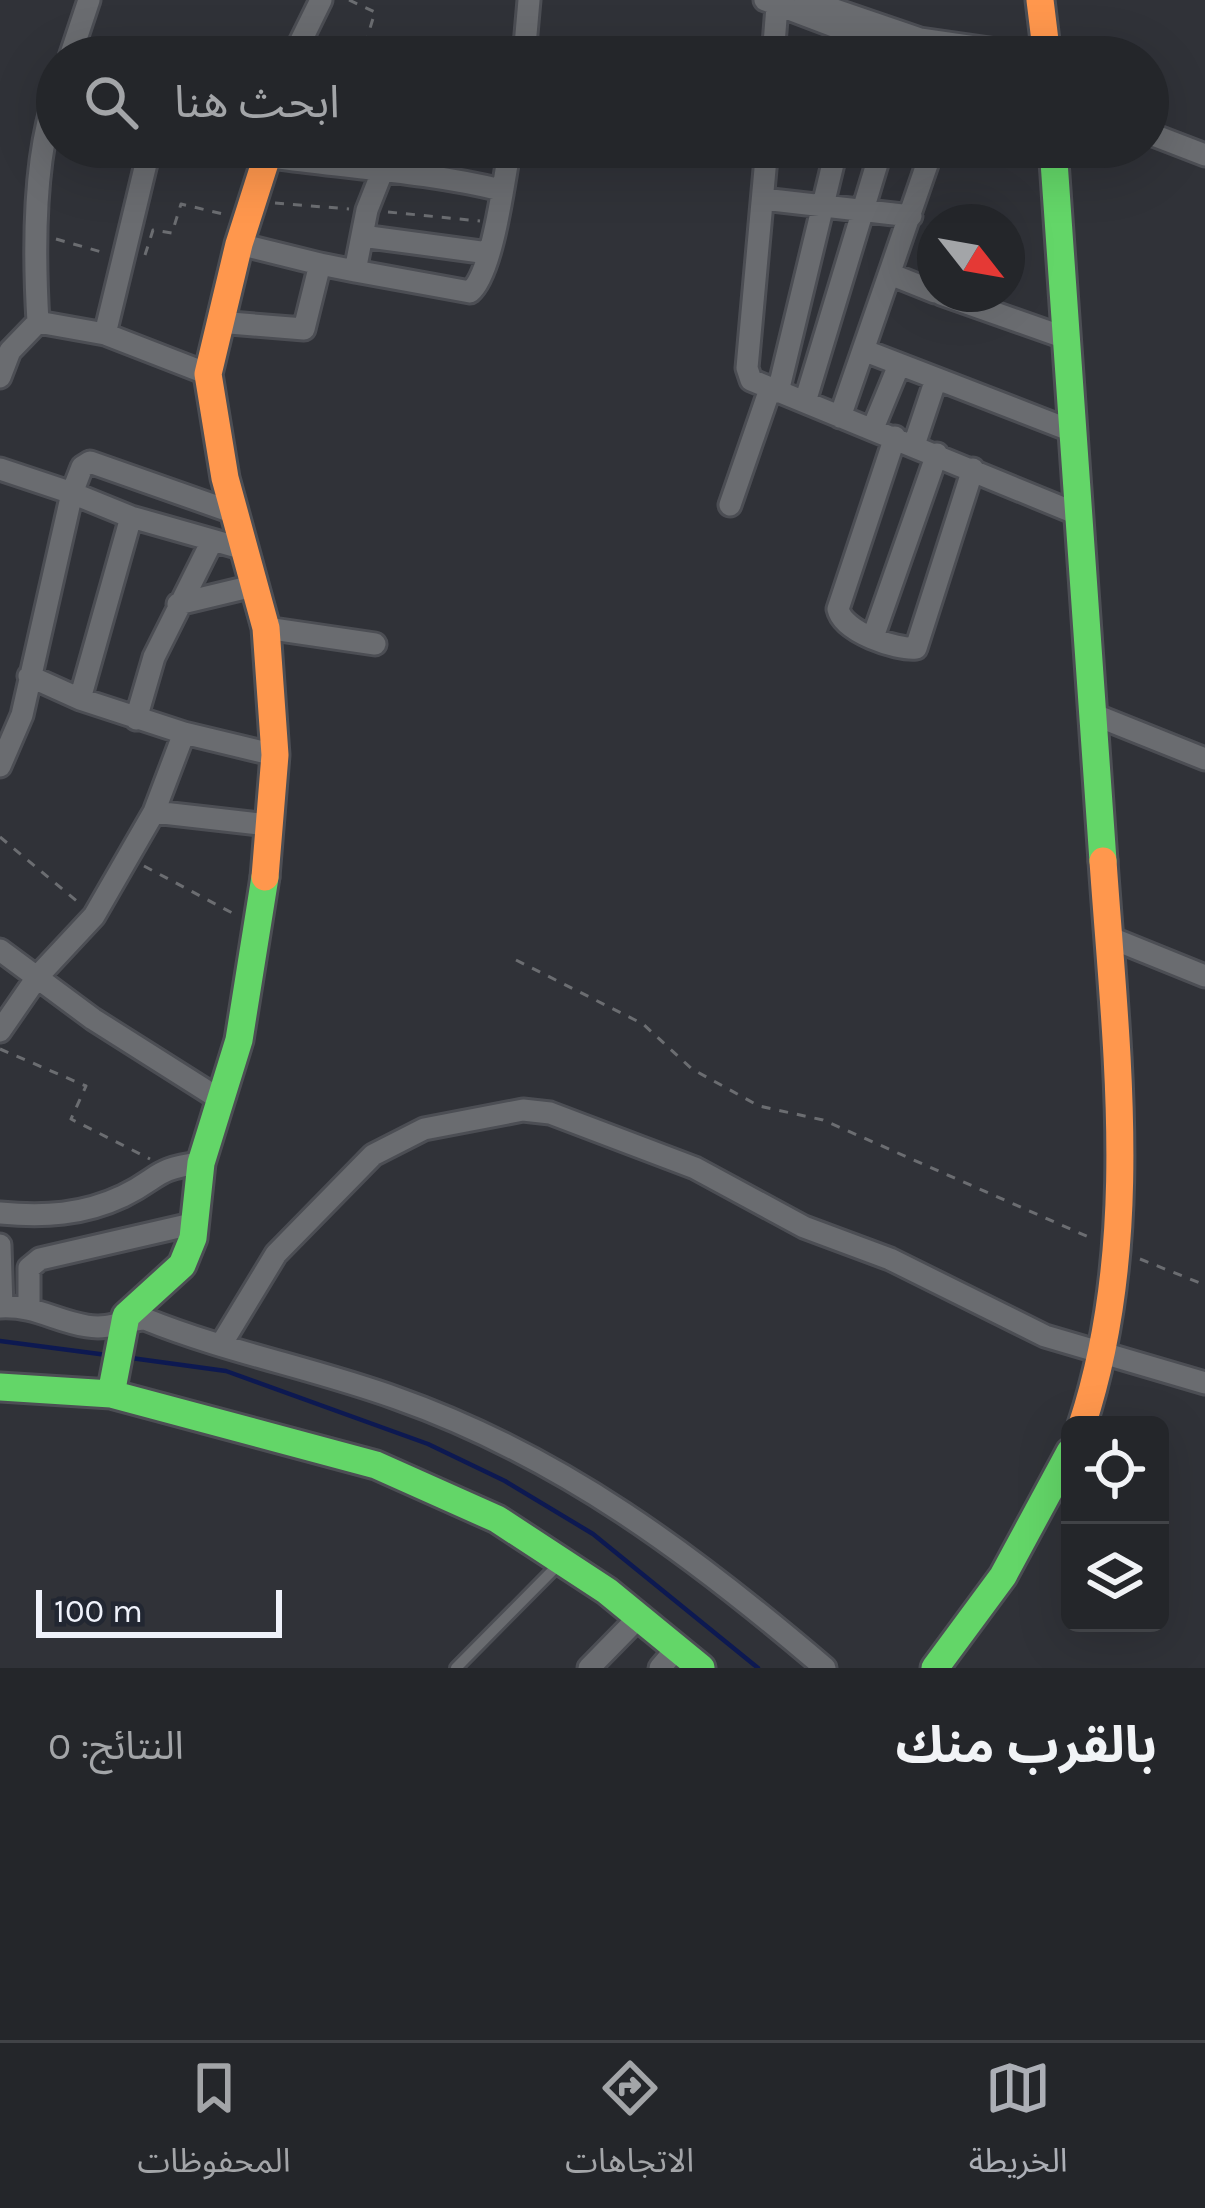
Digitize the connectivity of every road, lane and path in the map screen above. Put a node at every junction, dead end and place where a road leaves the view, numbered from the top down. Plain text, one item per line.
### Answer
1 (89, 0) edge
2 (321, 0) edge
3 (349, 0) edge
4 (529, 0) edge
5 (806, 0) edge
6 (1040, 0) edge
7 (771, 3) edge
8 (831, 4) edge
9 (77, 36) edge
10 (303, 36) edge
11 (368, 36) edge
12 (526, 36) edge
13 (772, 36) edge
14 (838, 36) edge
15 (912, 36) edge
16 (1044, 36) edge
17 (1169, 142) edge
18 (1205, 155) edge
19 (46, 168) edge
20 (145, 168) edge
21 (264, 168) edge
22 (384, 168) edge
23 (389, 168) edge
24 (506, 168) edge
25 (766, 168) edge
26 (832, 168) edge
27 (876, 168) edge
28 (926, 168) edge
29 (1054, 168) edge
30 (501, 190) junction
31 (764, 199) junction
32 (822, 205) junction
33 (866, 208) junction
34 (911, 216) junction
35 (362, 236) junction
36 (238, 244) junction
37 (488, 253) junction
38 (320, 263) junction
39 (355, 271) junction
40 (890, 274) junction
41 (917, 285) edge
42 (992, 312) edge
43 (38, 322) junction
44 (218, 322) junction
45 (105, 334) junction
46 (1066, 338) junction
47 (862, 350) junction
48 (899, 365) junction
49 (208, 374) junction
50 (0, 377) edge
51 (936, 379) junction
52 (774, 390) junction
53 (805, 402) junction
54 (840, 417) junction
55 (1072, 431) junction
56 (894, 437) junction
57 (937, 454) junction
58 (0, 469) edge
59 (973, 469) junction
60 (72, 493) junction
61 (730, 505) dead end
62 (235, 513) junction
63 (1081, 515) junction
64 (131, 517) junction
65 (211, 543) junction
66 (244, 549) junction
67 (253, 586) junction
68 (178, 604) junction
69 (266, 628) junction
70 (874, 637) junction
71 (376, 644) dead end
72 (29, 676) junction
73 (80, 699) junction
74 (1095, 715) junction
75 (136, 719) junction
76 (184, 733) junction
77 (275, 755) junction
78 (1205, 759) edge
79 (0, 766) edge
80 (154, 812) junction
81 (268, 825) junction
82 (0, 837) edge
83 (127, 856) junction
84 (94, 916) junction
85 (259, 927) junction
86 (1111, 938) junction
87 (0, 950) edge
88 (516, 960) dead end
89 (38, 976) junction
90 (1205, 976) edge
91 (0, 1031) edge
92 (0, 1049) edge
93 (220, 1100) junction
94 (201, 1163) junction
95 (160, 1168) junction
96 (0, 1213) edge
97 (196, 1222) junction
98 (0, 1245) edge
99 (1118, 1250) junction
100 (1205, 1286) edge
101 (29, 1306) junction
102 (1, 1307) edge
103 (121, 1333) junction
104 (222, 1343) junction
105 (1103, 1357) junction
106 (1205, 1384) edge
107 (0, 1387) edge
108 (112, 1388) junction
109 (1085, 1416) edge
110 (1061, 1469) edge
111 (562, 1561) junction
112 (639, 1617) junction
113 (669, 1658) edge
114 (456, 1668) edge
115 (589, 1668) edge
116 (701, 1668) edge
117 (825, 1668) edge
118 (935, 1668) edge

1 - 9 street
2 - 10 street
3 - 11 path
4 - 12 street
5 - 8 street
6 - 16 street
7 - 13 street
7 - 14 street
8 - 15 street
17 - 18 street
19 - 43 street
20 - 45 street
21 - 36 street
22 - 35 street
23 - 30 street
24 - 30 street
25 - 31 street
26 - 32 street
27 - 33 street
28 - 34 street
29 - 46 street
30 - 37 street
31 - 32 street
31 - 52 street
32 - 33 street
32 - 52 street
33 - 34 street
33 - 53 street
34 - 40 street
35 - 37 street
35 - 39 street
36 - 38 street
36 - 44 street
37 - 39 street
38 - 39 street
38 - 44 street
40 - 41 street
40 - 47 street
42 - 46 street
43 - 45 street
43 - 50 street
44 - 49 street
45 - 49 street
46 - 55 street
47 - 48 street
47 - 54 street
48 - 51 street
48 - 56 street
49 - 62 street
51 - 55 street
51 - 56 street
52 - 53 street
52 - 61 street
53 - 54 street
54 - 56 street
55 - 63 street
56 - 57 street
56 - 70 street
57 - 59 street
57 - 70 street
58 - 60 street
59 - 63 street
59 - 70 street
60 - 62 street
60 - 64 street
60 - 72 street
62 - 66 street
63 - 74 street
64 - 65 street
64 - 73 street
65 - 66 street
65 - 68 street
66 - 67 street
67 - 68 street
67 - 69 street
68 - 75 street
69 - 71 street
69 - 77 street
72 - 73 street
72 - 79 street
73 - 75 street
74 - 78 street
74 - 86 street
75 - 76 street
76 - 77 street
76 - 80 street
77 - 81 street
80 - 81 street
80 - 83 street
81 - 85 street
82 - 84 path
83 - 84 street
83 - 85 path
84 - 89 street
85 - 93 street
86 - 90 street
86 - 99 street
87 - 89 street
88 - 99 path
89 - 91 street
89 - 93 street
92 - 95 path
93 - 94 street
94 - 95 street
94 - 97 street
95 - 96 street
97 - 101 street
97 - 103 street
98 - 102 street
99 - 100 path
99 - 105 street
101 - 102 street
101 - 103 street
103 - 104 street
103 - 108 street
104 - 105 street
104 - 117 street
105 - 106 street
105 - 109 street
107 - 108 street
108 - 111 street
110 - 118 street
111 - 112 street
111 - 114 lane
112 - 113 street
112 - 115 street
113 - 116 street

